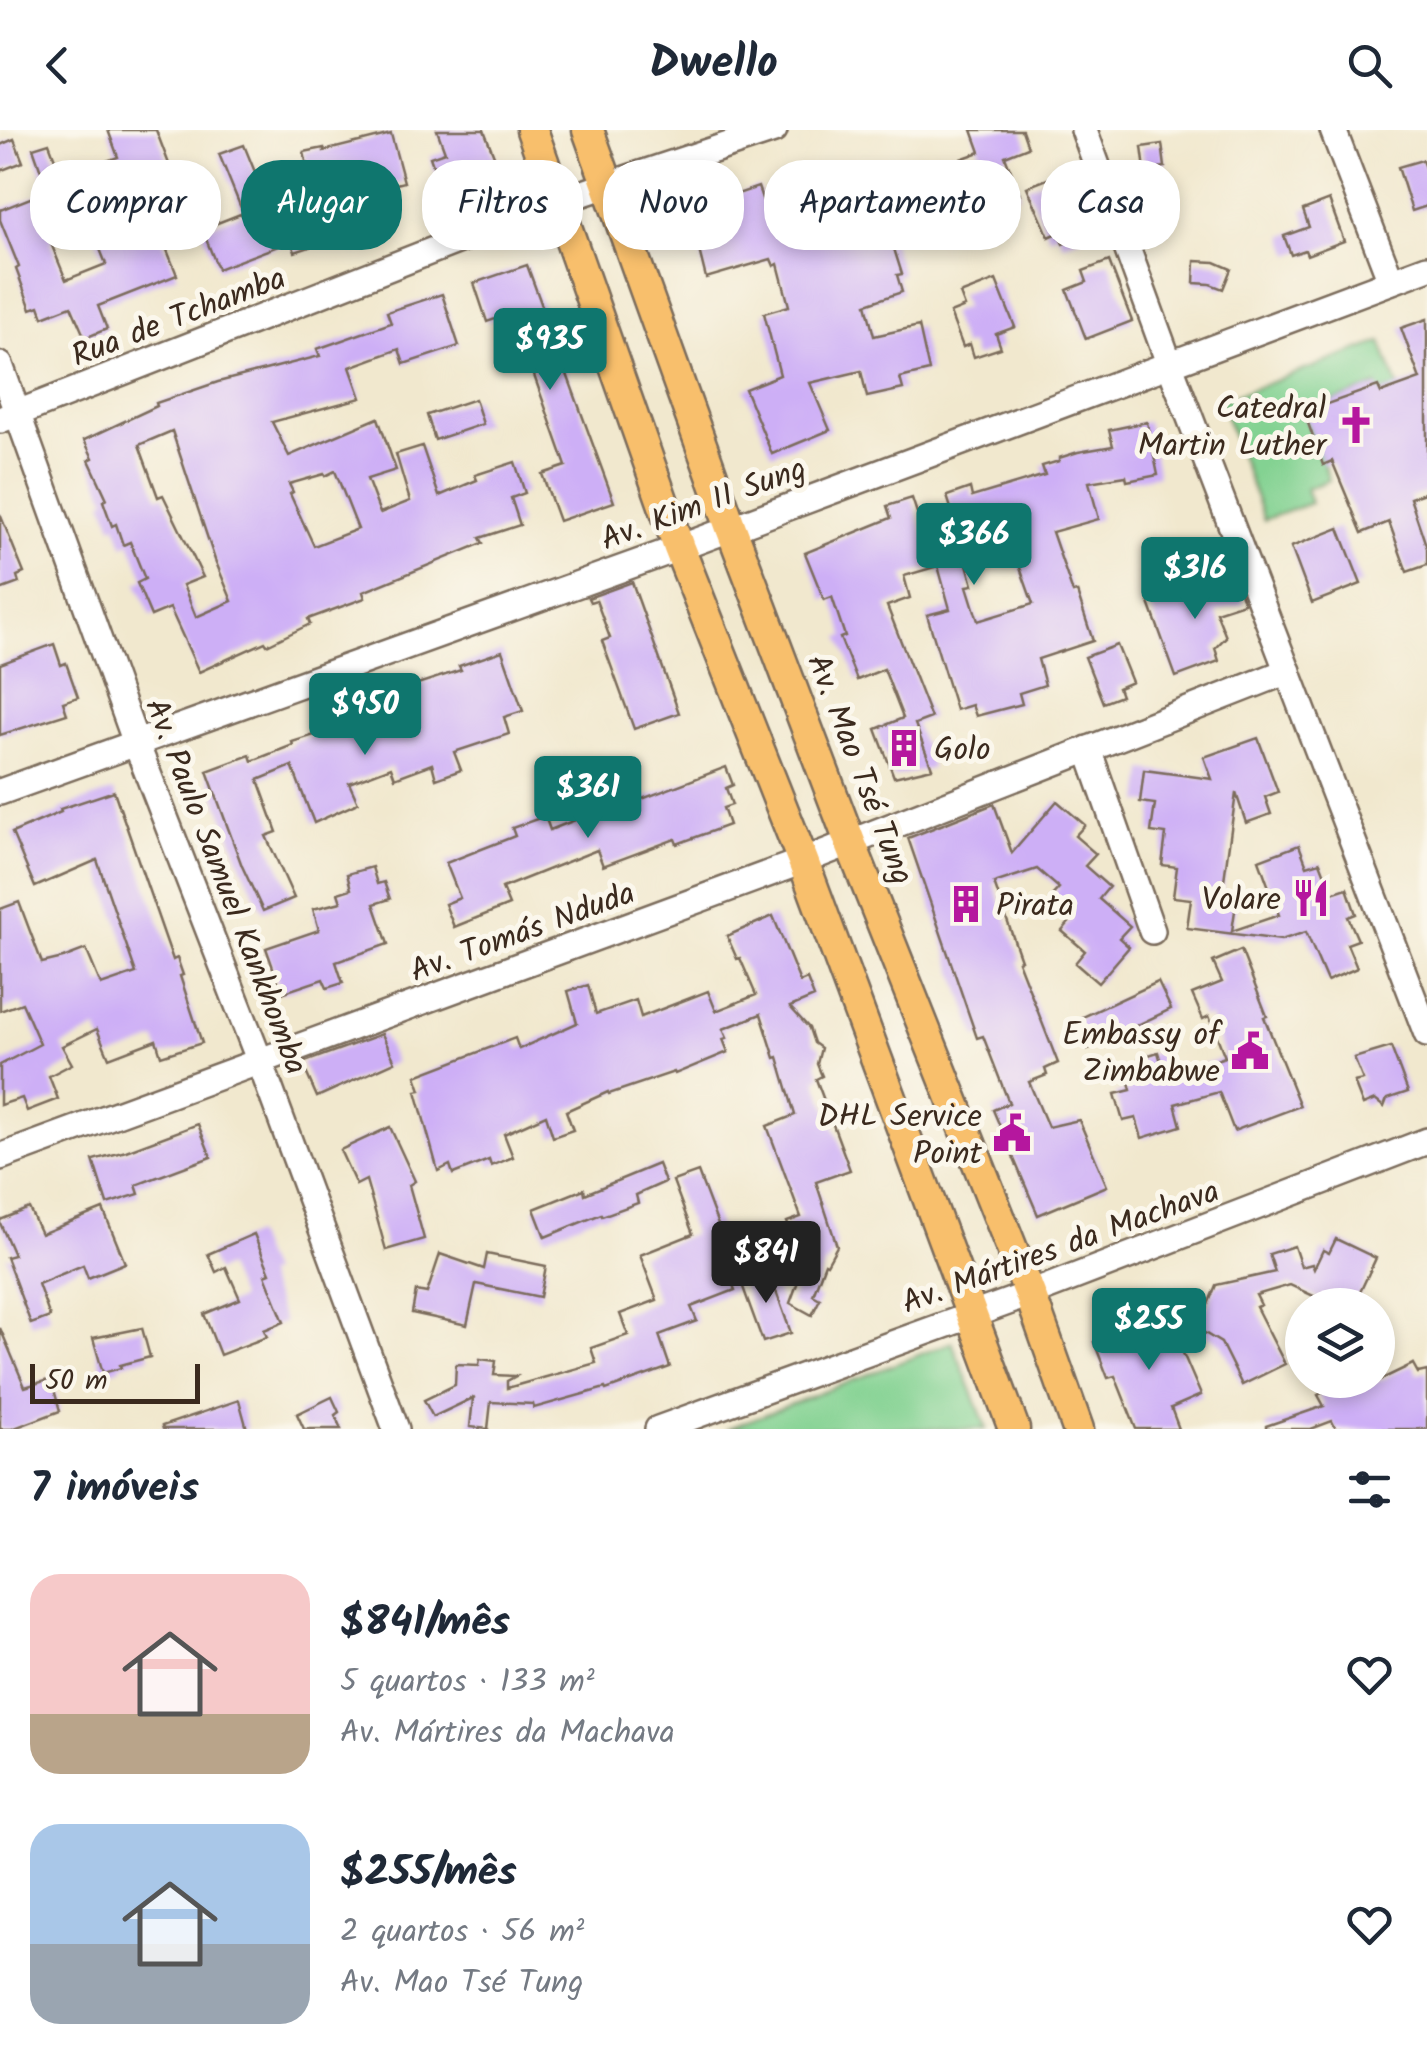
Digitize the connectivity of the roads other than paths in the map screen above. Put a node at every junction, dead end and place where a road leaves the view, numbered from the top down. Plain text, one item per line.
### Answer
1 (532, 130) edge
2 (588, 130) edge
3 (774, 130) edge
4 (1084, 130) edge
5 (1333, 130) edge
6 (543, 160) edge
7 (684, 160) edge
8 (603, 169) edge
9 (434, 250) edge
10 (576, 250) edge
11 (632, 250) edge
12 (1427, 268) edge
13 (1391, 281) junction
14 (1169, 363) junction
15 (0, 365) edge
16 (9, 417) edge
17 (731, 528) junction
18 (680, 548) junction
19 (1288, 672) junction
20 (136, 743) junction
21 (1088, 749) junction
22 (0, 792) edge
23 (850, 842) junction
24 (803, 861) junction
25 (1152, 932) dead end
26 (1427, 1034) edge
27 (260, 1062) junction
28 (1427, 1141) edge
29 (0, 1157) edge
30 (1030, 1294) junction
31 (972, 1314) junction
32 (396, 1429) edge
33 (658, 1429) edge
34 (1014, 1429) edge
35 (1078, 1429) edge

1 - 6 main road
2 - 8 main road, Av. Mao Tsé Tung
3 - 7 street, Rua de Tchamba
4 - 14 street
5 - 13 street
9 - 16 street, Rua de Tchamba
10 - 18 main road
11 - 17 main road, Av. Mao Tsé Tung
12 - 13 street, Av. Kim II Sung
13 - 14 street, Av. Kim II Sung
14 - 17 street, Av. Kim II Sung
14 - 19 street
15 - 16 street, Av. Paulo Samuel Kankhomba
16 - 20 street, Av. Paulo Samuel Kankhomba
17 - 18 street, Av. Kim II Sung
17 - 23 main road, Av. Mao Tsé Tung
18 - 20 street, Av. Kim II Sung
18 - 24 main road
19 - 21 street, Av. Tomás Nduda
19 - 26 street
20 - 22 street, Av. Kim II Sung
20 - 27 street, Av. Paulo Samuel Kankhomba
21 - 23 street, Av. Tomás Nduda
21 - 25 street
23 - 24 street, Av. Tomás Nduda
23 - 30 main road, Av. Mao Tsé Tung
24 - 27 street, Av. Tomás Nduda
24 - 31 main road
27 - 29 street, Av. Tomás Nduda
27 - 32 street, Av. Paulo Samuel Kankhomba
28 - 30 street, Av. Mártires da Machava
30 - 31 street, Av. Mártires da Machava
30 - 35 main road, Av. Mao Tsé Tung
31 - 33 street, Av. Mártires da Machava
31 - 34 main road

